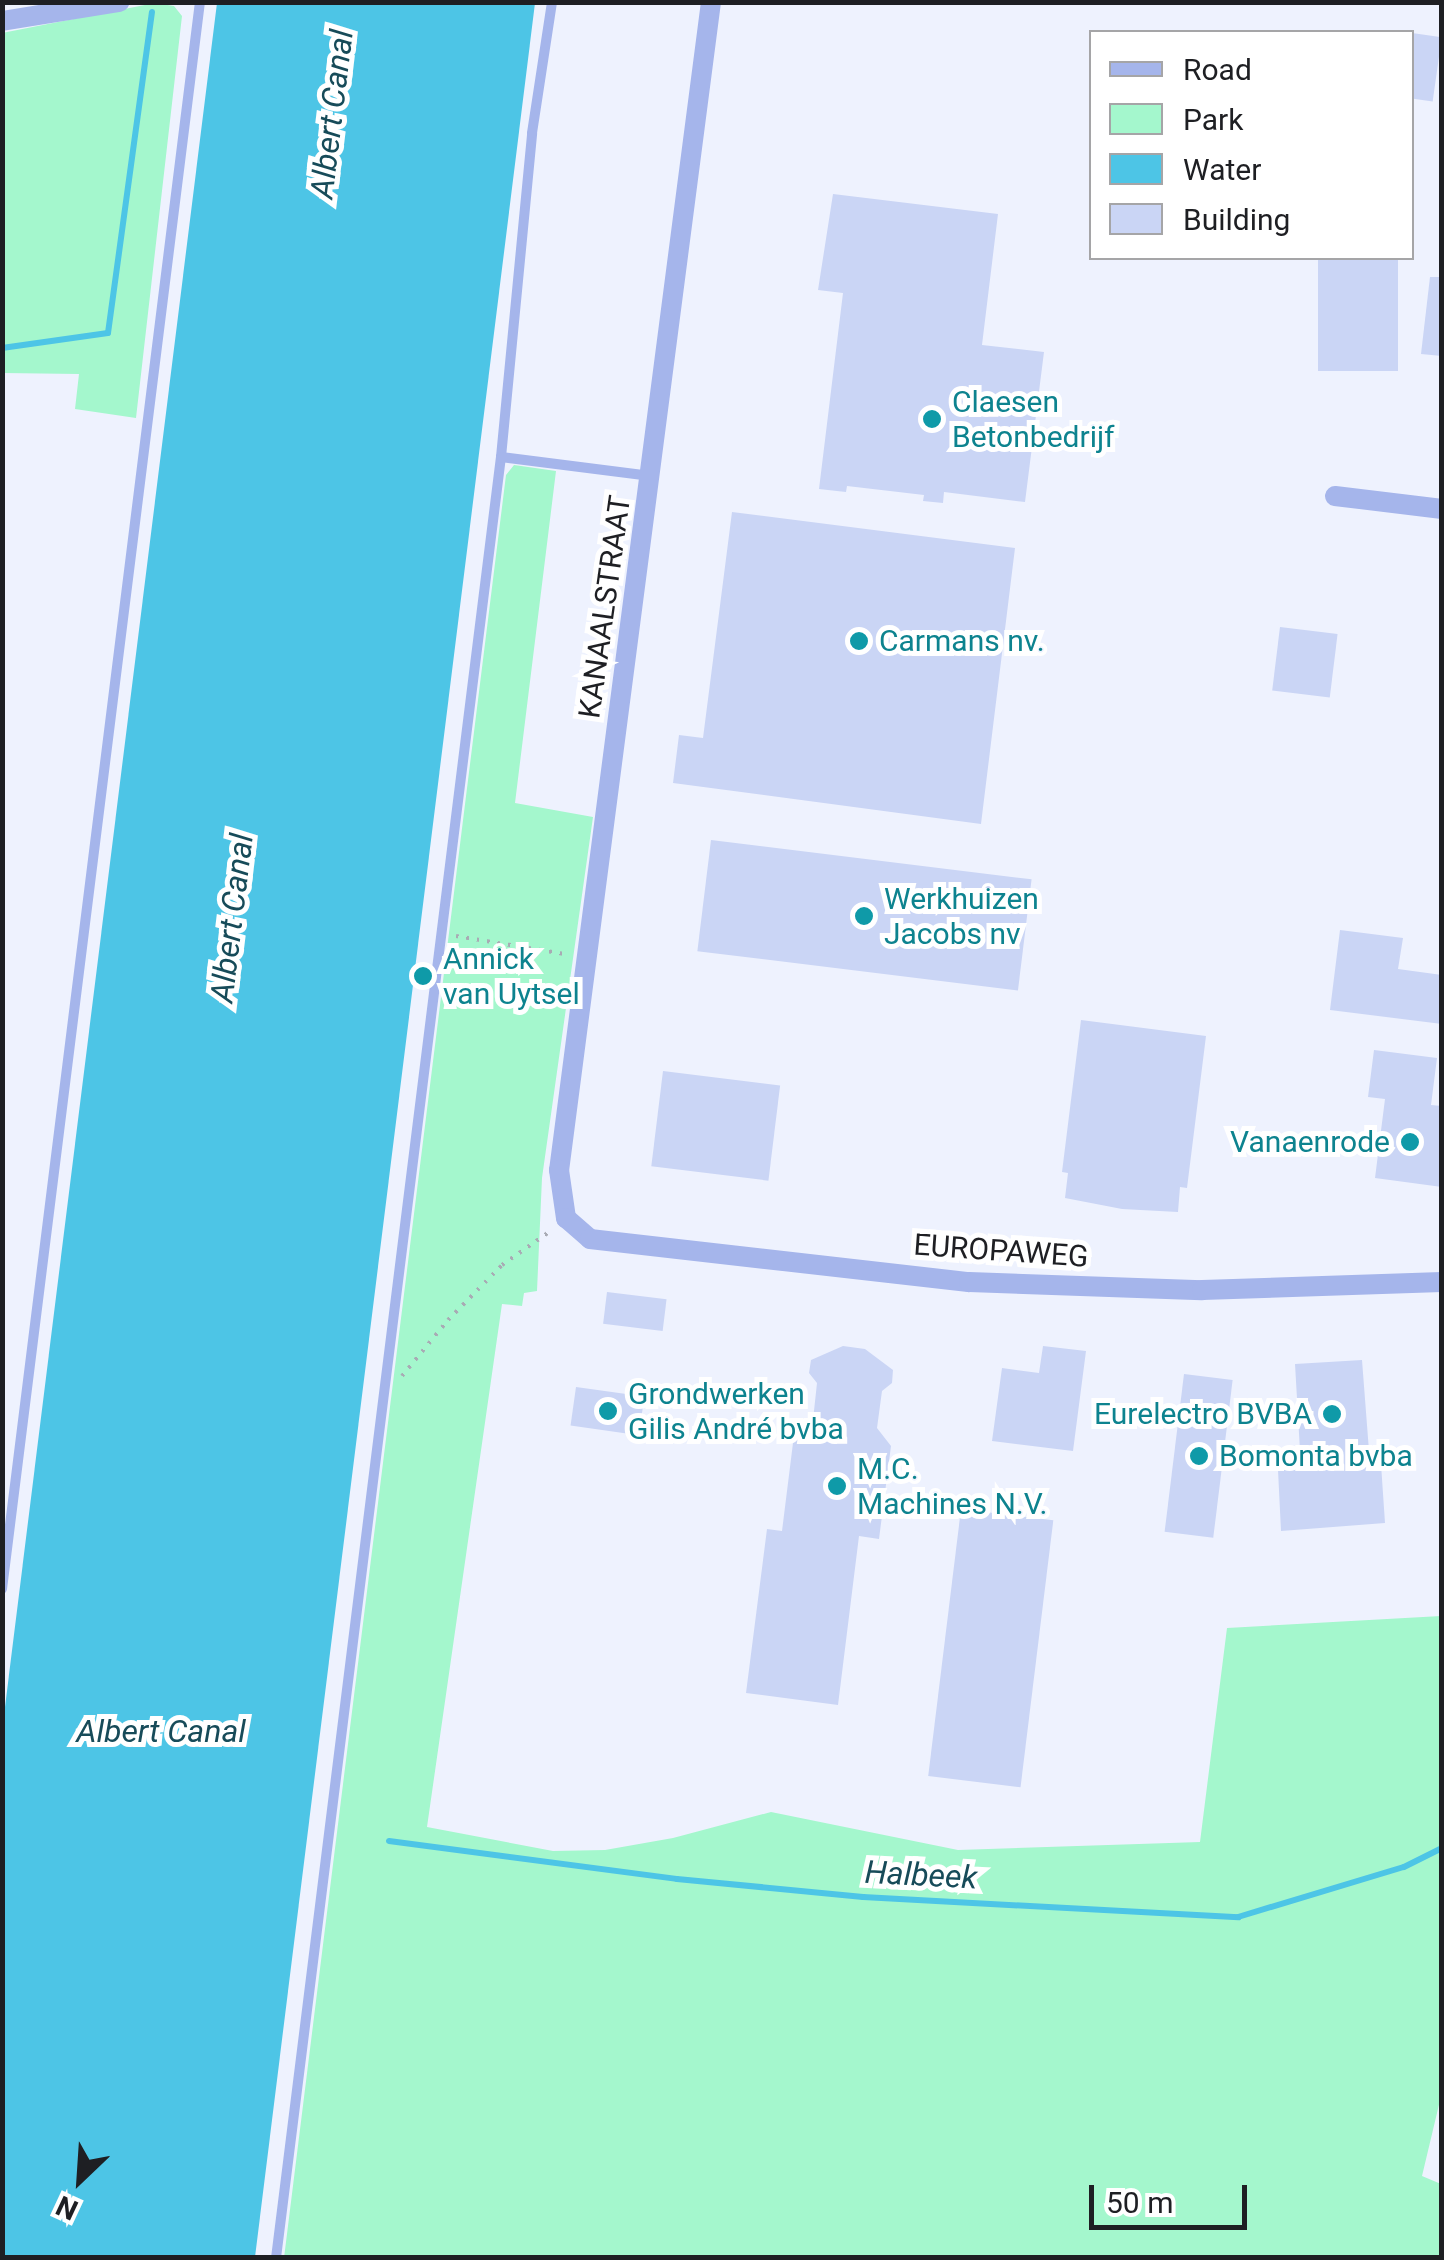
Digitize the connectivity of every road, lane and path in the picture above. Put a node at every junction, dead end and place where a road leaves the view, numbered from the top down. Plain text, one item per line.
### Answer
1 (119, 2) edge
2 (200, 2) edge
3 (552, 2) edge
4 (710, 2) edge
5 (2, 22) edge
6 (501, 457) junction
7 (652, 476) junction
8 (1334, 496) dead end
9 (1442, 509) edge
10 (441, 934) junction
11 (589, 958) junction
12 (566, 1218) junction
13 (1442, 1282) edge
14 (383, 1398) junction
15 (2, 1589) edge
16 (276, 2258) edge

1 - 5 street
2 - 15 lane
3 - 6 lane
4 - 7 street, KANAALSTRAAT
6 - 7 lane
6 - 10 lane
7 - 11 street, KANAALSTRAAT
8 - 9 street
10 - 11 path
10 - 14 lane
11 - 12 street, KANAALSTRAAT
12 - 13 street, EUROPAWEG
12 - 14 path
14 - 16 lane

